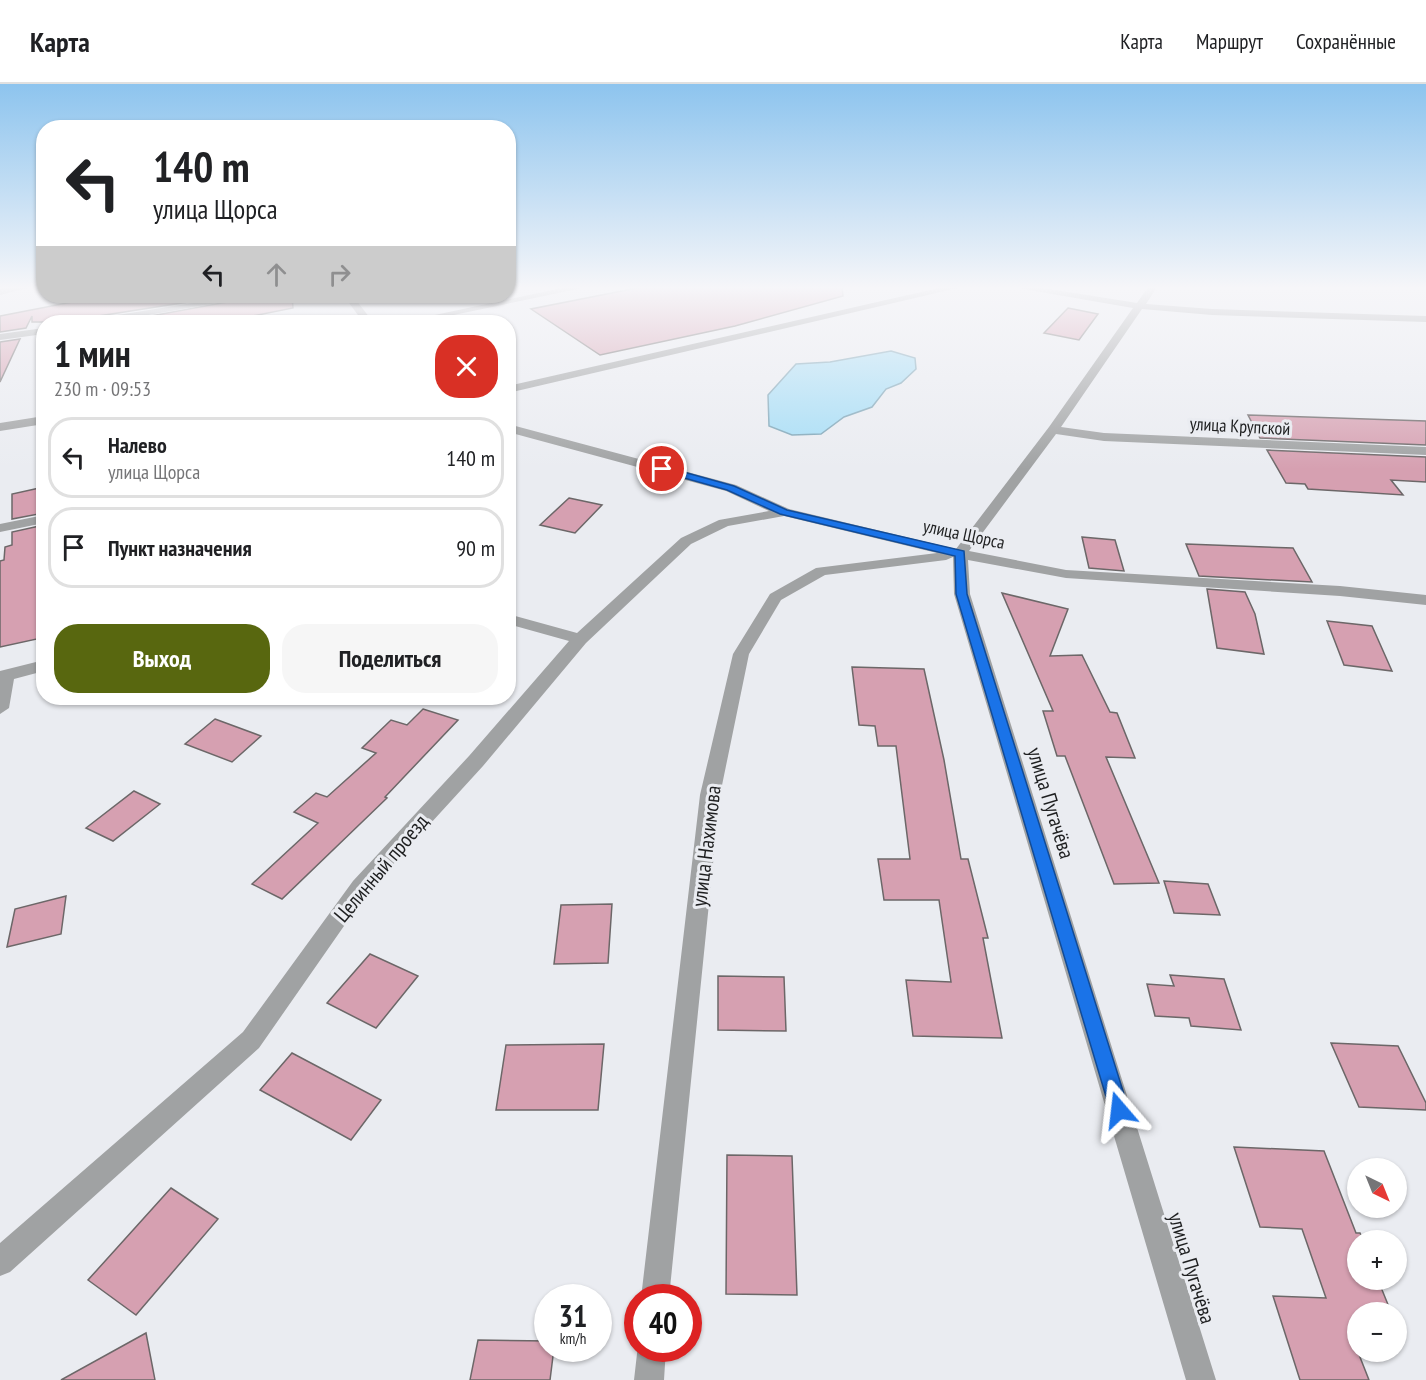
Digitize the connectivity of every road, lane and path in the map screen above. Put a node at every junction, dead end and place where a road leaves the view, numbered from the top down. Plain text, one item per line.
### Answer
1 (694, 347) edge
2 (1111, 347) edge
3 (516, 388) edge
4 (36, 421) edge
5 (0, 428) edge
6 (516, 430) edge
7 (1053, 430) junction
8 (1426, 451) edge
9 (784, 512) junction
10 (36, 521) edge
11 (0, 528) edge
12 (960, 554) junction
13 (1426, 600) edge
14 (516, 621) edge
15 (580, 639) junction
16 (36, 667) edge
17 (3, 676) edge
18 (0, 708) edge
19 (0, 1262) edge
20 (657, 1284) edge
21 (650, 1362) edge
22 (649, 1380) edge
23 (1202, 1380) edge

1 - 3 street
2 - 7 street
4 - 5 street
6 - 9 street, улица Щорса
7 - 8 street, улица Крупской
7 - 12 street
9 - 12 street, улица Щорса
9 - 15 street, Целинный проезд
10 - 11 street
12 - 13 street, улица Щорса
12 - 20 street, улица Нахимова
12 - 23 street, улица Пугачёва
14 - 15 street
15 - 19 street, Целинный проезд
16 - 17 street
17 - 18 street
21 - 22 street

